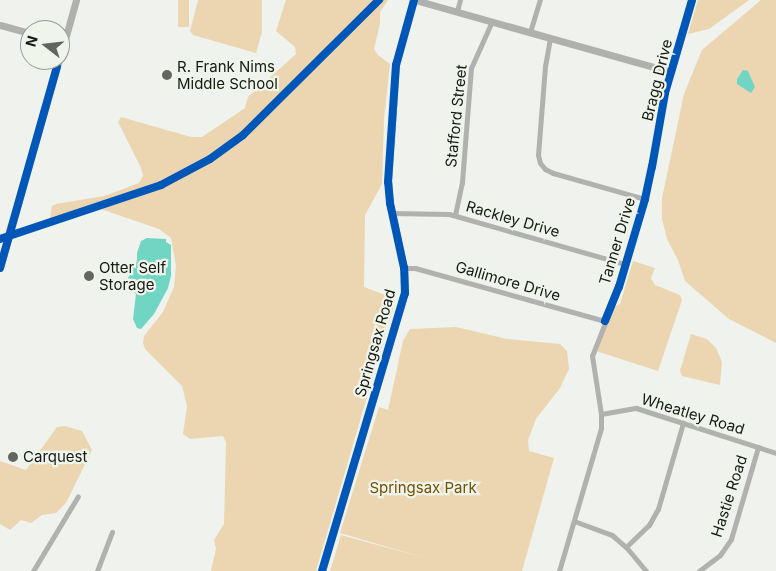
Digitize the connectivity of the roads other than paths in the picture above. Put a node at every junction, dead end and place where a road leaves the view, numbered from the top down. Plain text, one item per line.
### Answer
1 (76, 0) edge
2 (415, 0) edge
3 (460, 0) edge
4 (540, 0) edge
5 (692, 0) edge
6 (457, 11) junction
7 (69, 20) edge
8 (492, 21) junction
9 (0, 24) edge
10 (20, 30) edge
11 (530, 32) junction
12 (550, 38) junction
13 (57, 70) edge
14 (671, 72) junction
15 (652, 167) joint
16 (644, 199) junction
17 (392, 213) junction
18 (455, 215) junction
19 (625, 264) junction
20 (0, 268) edge
21 (404, 268) junction
22 (605, 321) junction
23 (602, 414) junction
24 (683, 423) junction
25 (758, 447) junction
26 (776, 453) edge
27 (78, 496) dead end
28 (574, 521) junction
29 (112, 532) dead end
30 (626, 548) junction
31 (32, 571) edge
32 (97, 571) edge
33 (322, 571) edge
34 (559, 571) edge
35 (646, 571) edge
36 (700, 571) edge

1 - 7 street
2 - 6 street
2 - 17 street, Springsax Road
3 - 6 street
4 - 11 street
5 - 14 street, Bragg Drive
6 - 8 street
8 - 11 street
8 - 18 street, Stafford Street
9 - 10 street
11 - 12 street
12 - 14 street
12 - 16 street
13 - 20 street
14 - 15 street, Bragg Drive
15 - 16 street, Tanner Drive
16 - 19 street, Tanner Drive
17 - 18 street, Rackley Drive
17 - 21 street, Springsax Road
18 - 19 street, Rackley Drive
19 - 22 street, Tanner Drive
21 - 22 street, Gallimore Drive
21 - 33 street, Springsax Road
22 - 23 street, Tanner Drive
23 - 24 street, Wheatley Road
23 - 28 street, Tanner Drive
24 - 25 street, Wheatley Road
24 - 30 street
25 - 26 street, Wheatley Road
25 - 36 street, Hastie Road
27 - 31 street
28 - 30 street
28 - 34 street, Tanner Drive
29 - 32 street
30 - 35 street

